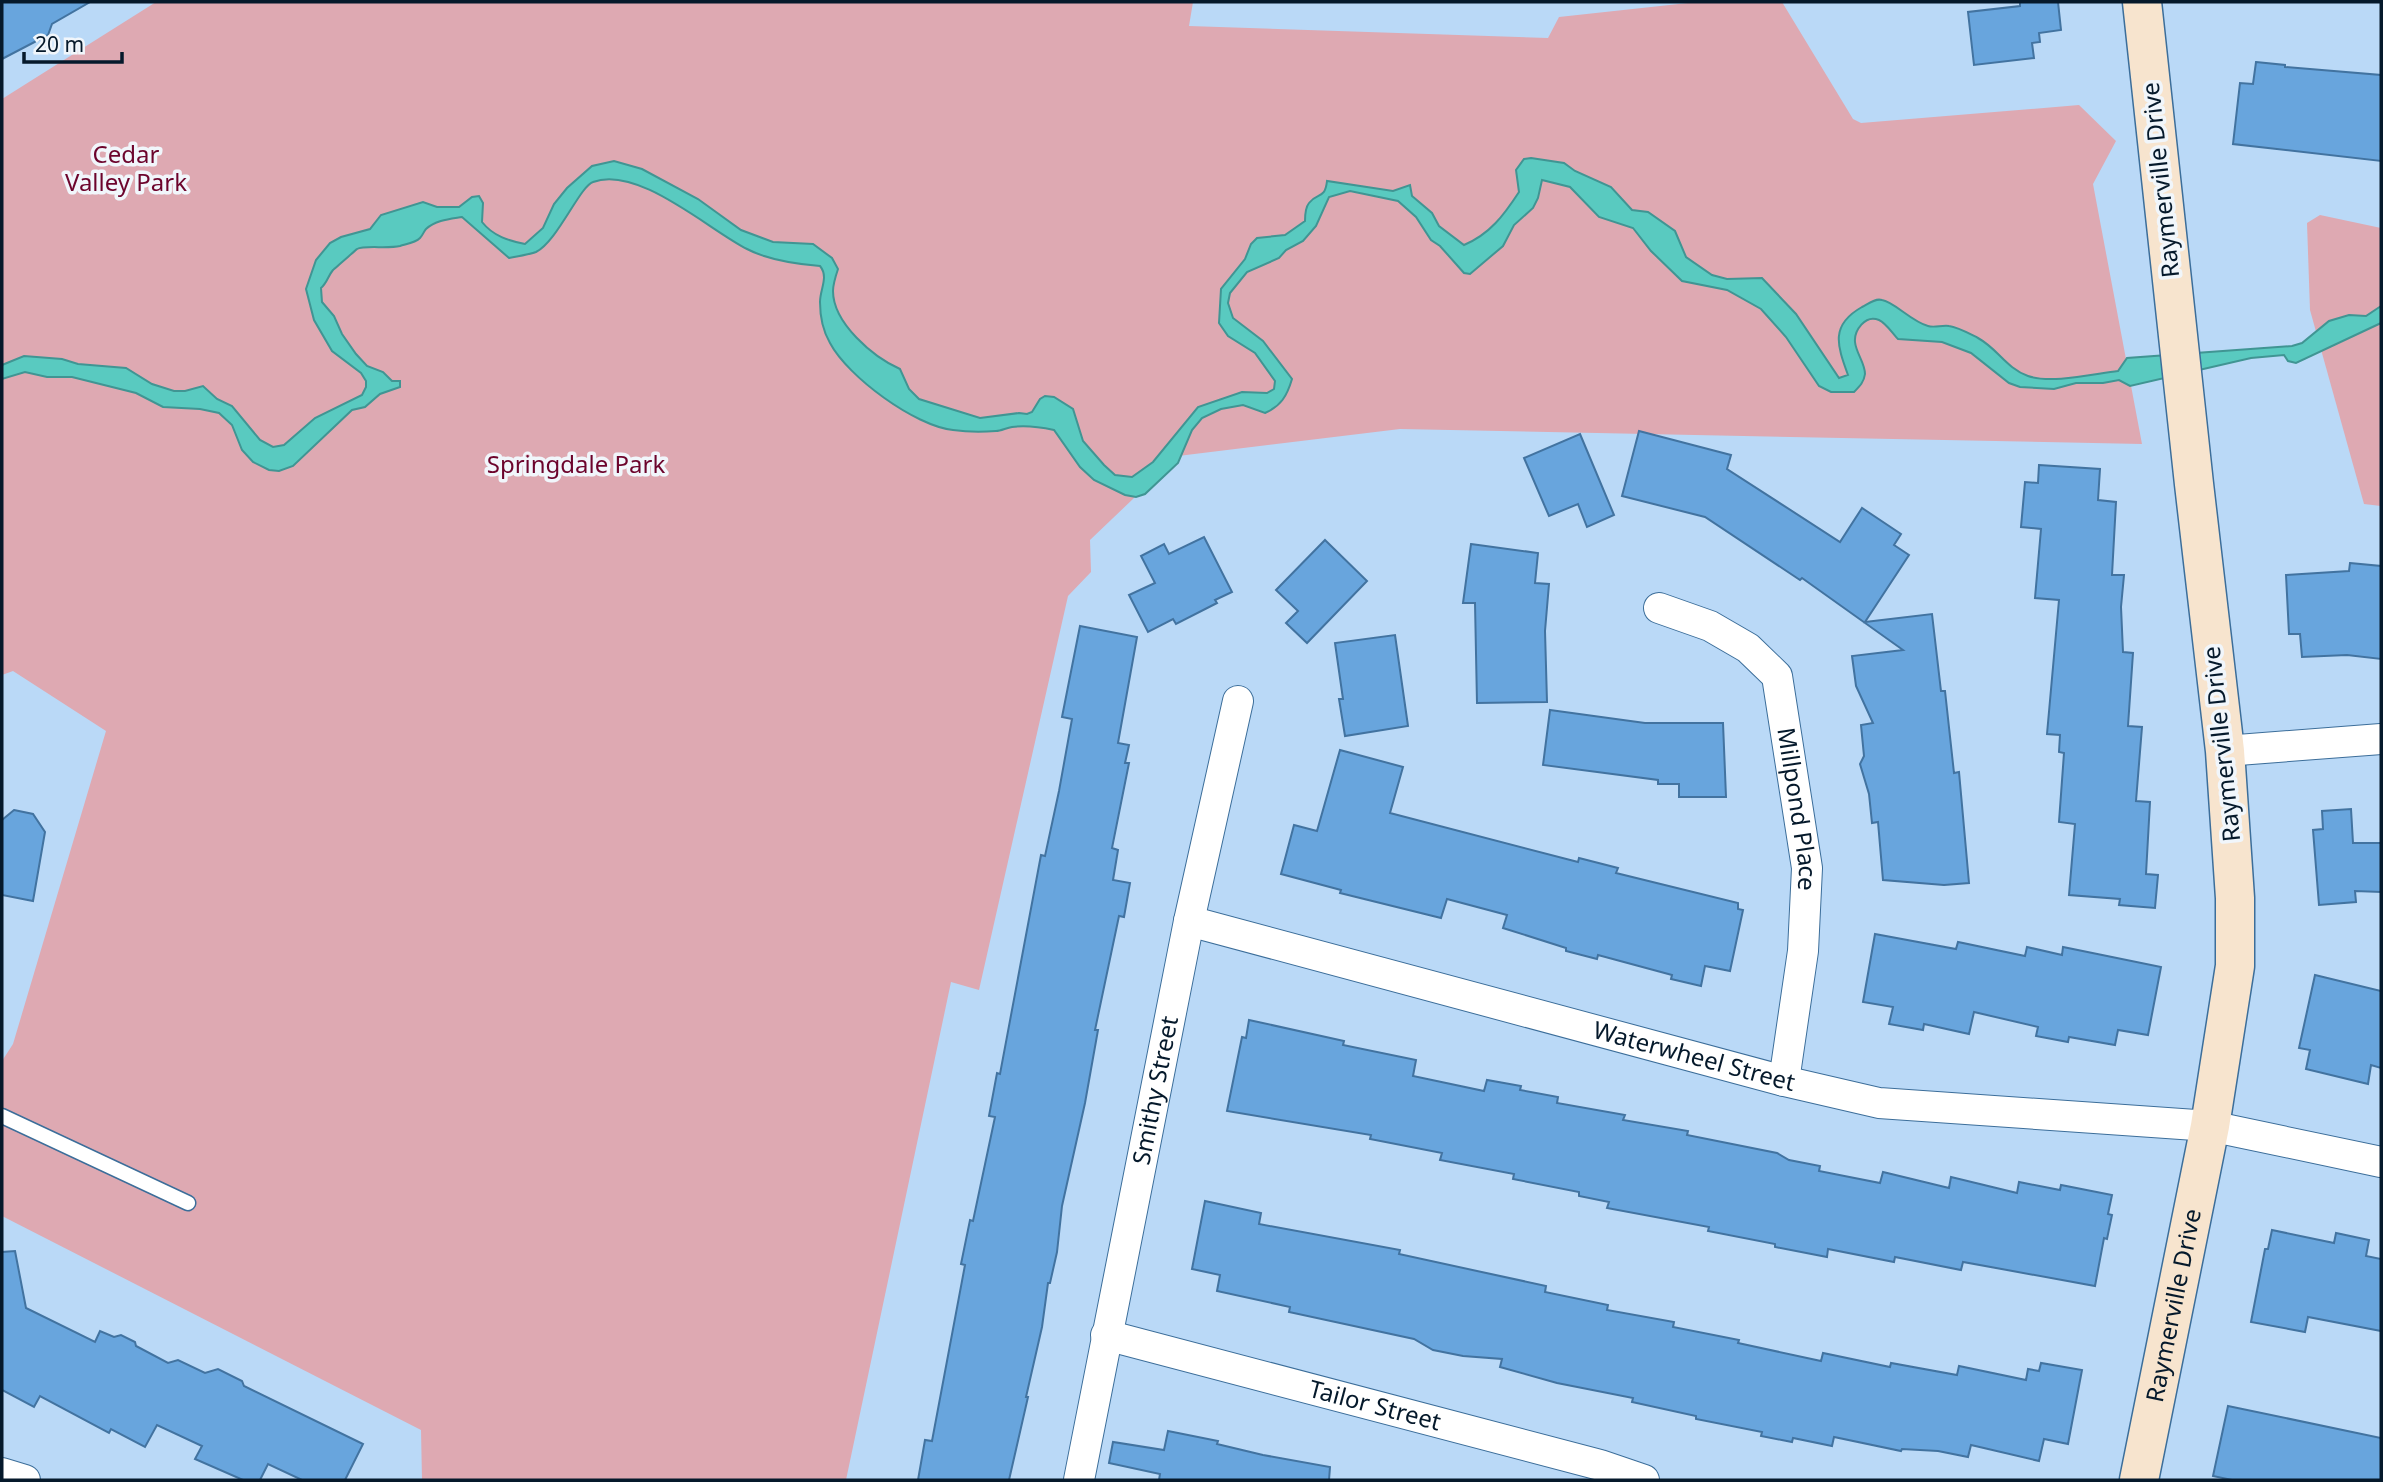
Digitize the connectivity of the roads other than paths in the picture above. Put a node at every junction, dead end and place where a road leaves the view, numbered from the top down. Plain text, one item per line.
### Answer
1 (2142, 2) edge
2 (1659, 608) dead end
3 (1238, 701) dead end
4 (2381, 739) edge
5 (2225, 751) junction
6 (1189, 921) junction
7 (1784, 1081) junction
8 (2, 1116) edge
9 (2210, 1126) junction
10 (2381, 1161) edge
11 (188, 1203) dead end
12 (1106, 1335) junction
13 (2, 1473) edge
14 (25, 1480) edge
15 (1079, 1480) edge
16 (1644, 1480) edge
17 (2139, 1480) edge

1 - 5 street, Raymerville Drive
2 - 7 street, Millpond Place
3 - 6 street, Smithy Street
4 - 5 street
5 - 9 street, Raymerville Drive
6 - 7 street, Waterwheel Street
6 - 12 street, Smithy Street
7 - 9 street, Waterwheel Street
8 - 11 lane
9 - 10 street, Waterwheel Street
9 - 17 street, Raymerville Drive
12 - 15 street, Smithy Street
12 - 16 street, Tailor Street
13 - 14 street

